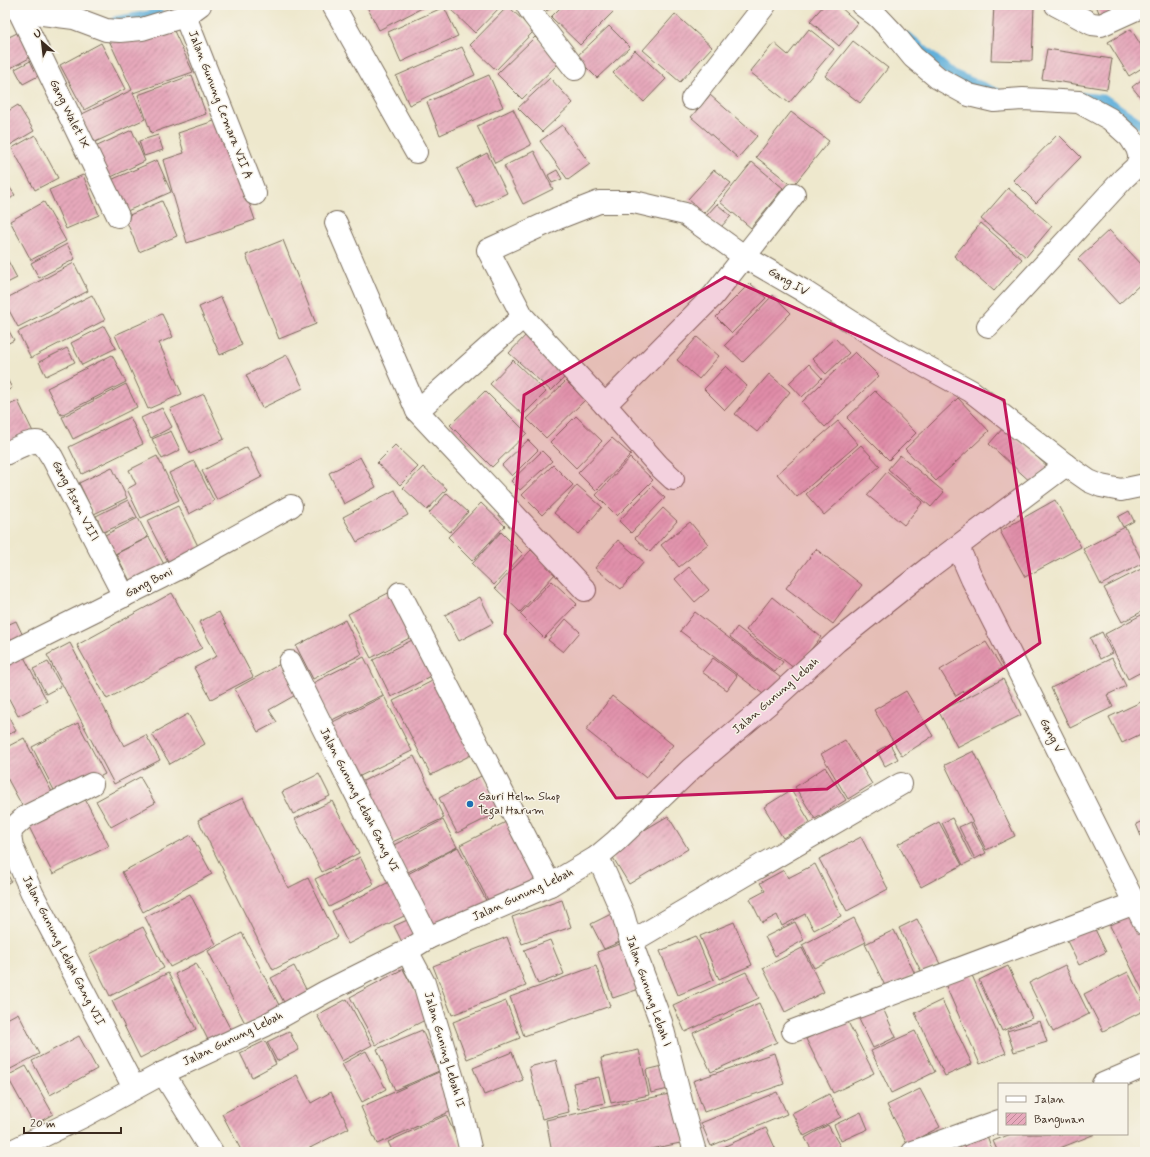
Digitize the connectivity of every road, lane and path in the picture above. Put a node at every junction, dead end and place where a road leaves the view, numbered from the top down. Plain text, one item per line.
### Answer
1 (333, 5) edge
2 (527, 5) edge
3 (765, 5) edge
4 (862, 5) edge
5 (1056, 5) edge
6 (1145, 5) edge
7 (15, 8) edge
8 (193, 10) edge
9 (575, 69) dead end
10 (692, 99) dead end
11 (416, 152) dead end
12 (255, 194) dead end
13 (794, 194) dead end
14 (118, 216) dead end
15 (336, 223) dead end
16 (745, 257) junction
17 (523, 317) junction
18 (988, 326) dead end
19 (605, 405) junction
20 (416, 411) junction
21 (5, 454) edge
22 (1066, 465) junction
23 (673, 479) dead end
24 (1145, 485) edge
25 (291, 506) dead end
26 (958, 547) junction
27 (585, 590) dead end
28 (400, 593) dead end
29 (124, 596) junction
30 (5, 655) edge
31 (290, 662) dead end
32 (92, 784) dead end
33 (901, 784) dead end
34 (596, 857) junction
35 (550, 885) junction
36 (1135, 903) junction
37 (1145, 924) edge
38 (428, 938) junction
39 (631, 942) junction
40 (407, 952) junction
41 (793, 1031) dead end
42 (1145, 1066) edge
43 (163, 1073) junction
44 (1105, 1083) edge
45 (134, 1088) junction
46 (998, 1121) edge
47 (10, 1152) edge
48 (212, 1152) edge
49 (471, 1152) edge
50 (695, 1152) edge
51 (913, 1152) edge

1 - 11 street
2 - 9 street
3 - 10 street
4 - 18 street
5 - 6 street
7 - 8 street
7 - 14 street, Gang Walet IX
8 - 12 street, Jalan Gunung Cemara VII A
13 - 16 street
15 - 20 street
16 - 17 street, Gang IV
16 - 19 street
16 - 22 street, Gang IV
17 - 19 street
17 - 20 street
19 - 23 street
20 - 27 street
21 - 29 street, Gang Asem VIII
22 - 24 street, Gang IV
22 - 26 street, Jalan Gunung Lebah
25 - 29 street, Gang Boni
26 - 34 street, Jalan Gunung Lebah
26 - 36 street, Gang V
28 - 35 street
29 - 30 street, Gang Boni
31 - 38 street, Jalan Gunung Lebah Gang VI
32 - 45 street, Jalan Gunung Lebah Gang VII
33 - 39 street
34 - 35 street, Jalan Gunung Lebah
34 - 39 street, Jalan Gunung Lebah I
35 - 38 street, Jalan Gunung Lebah
36 - 37 street, Gang V
36 - 41 street
38 - 40 street, Jalan Gunung Lebah
39 - 50 street, Jalan Gunung Lebah I
40 - 43 street, Jalan Gunung Lebah
40 - 49 street, Jalan Guning Lebah II
42 - 44 street
43 - 45 street, Jalan Gunung Lebah
43 - 48 street
45 - 47 street, Jalan Gunung Lebah
46 - 51 street

